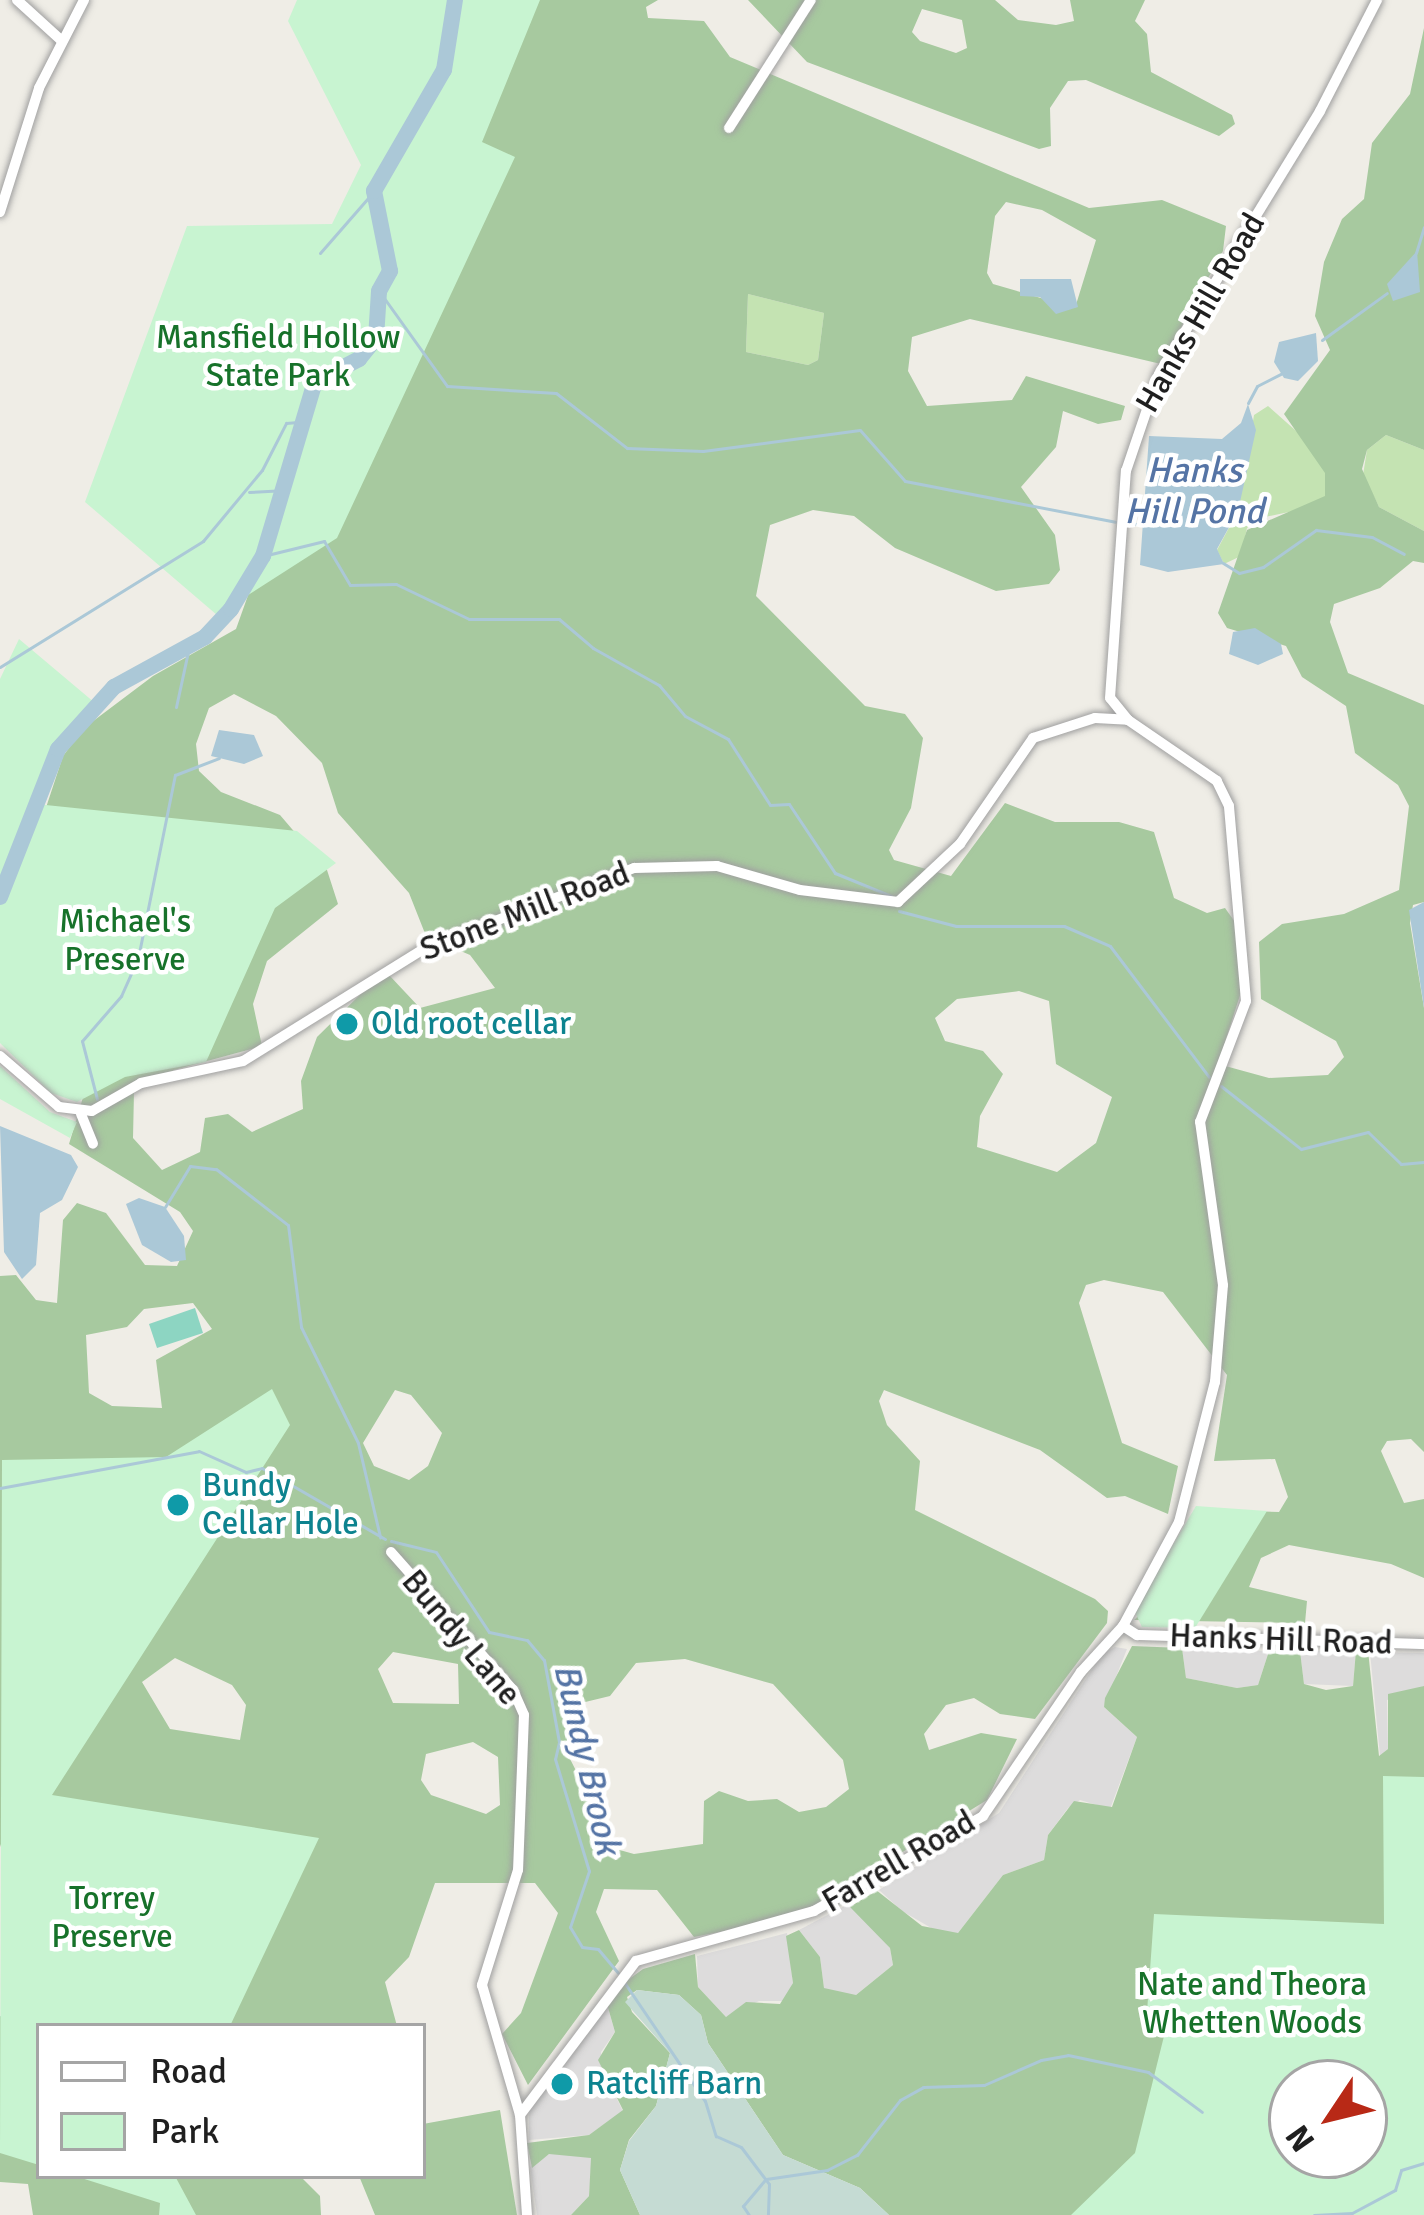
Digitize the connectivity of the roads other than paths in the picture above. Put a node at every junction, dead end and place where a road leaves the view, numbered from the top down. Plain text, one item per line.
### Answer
1 (17, 0) edge
2 (84, 0) edge
3 (811, 0) edge
4 (1377, 0) edge
5 (61, 40) junction
6 (729, 128) dead end
7 (0, 212) edge
8 (1110, 698) junction
9 (1095, 718) junction
10 (1128, 720) junction
11 (0, 1056) edge
12 (81, 1114) junction
13 (93, 1144) dead end
14 (391, 1552) dead end
15 (1123, 1625) junction
16 (1424, 1645) edge
17 (520, 2115) junction
18 (527, 2215) edge

1 - 5 street
2 - 5 street
3 - 6 street
4 - 8 street, Hanks Hill Road
5 - 7 street
8 - 9 street
8 - 10 street, Hanks Hill Road
9 - 10 street, Stone Mill Road
9 - 12 street, Stone Mill Road
10 - 15 street, Hanks Hill Road
11 - 12 street
12 - 13 street
14 - 17 street, Bundy Lane
15 - 16 street, Hanks Hill Road
15 - 17 street, Farrell Road
17 - 18 street, Bundy Lane

